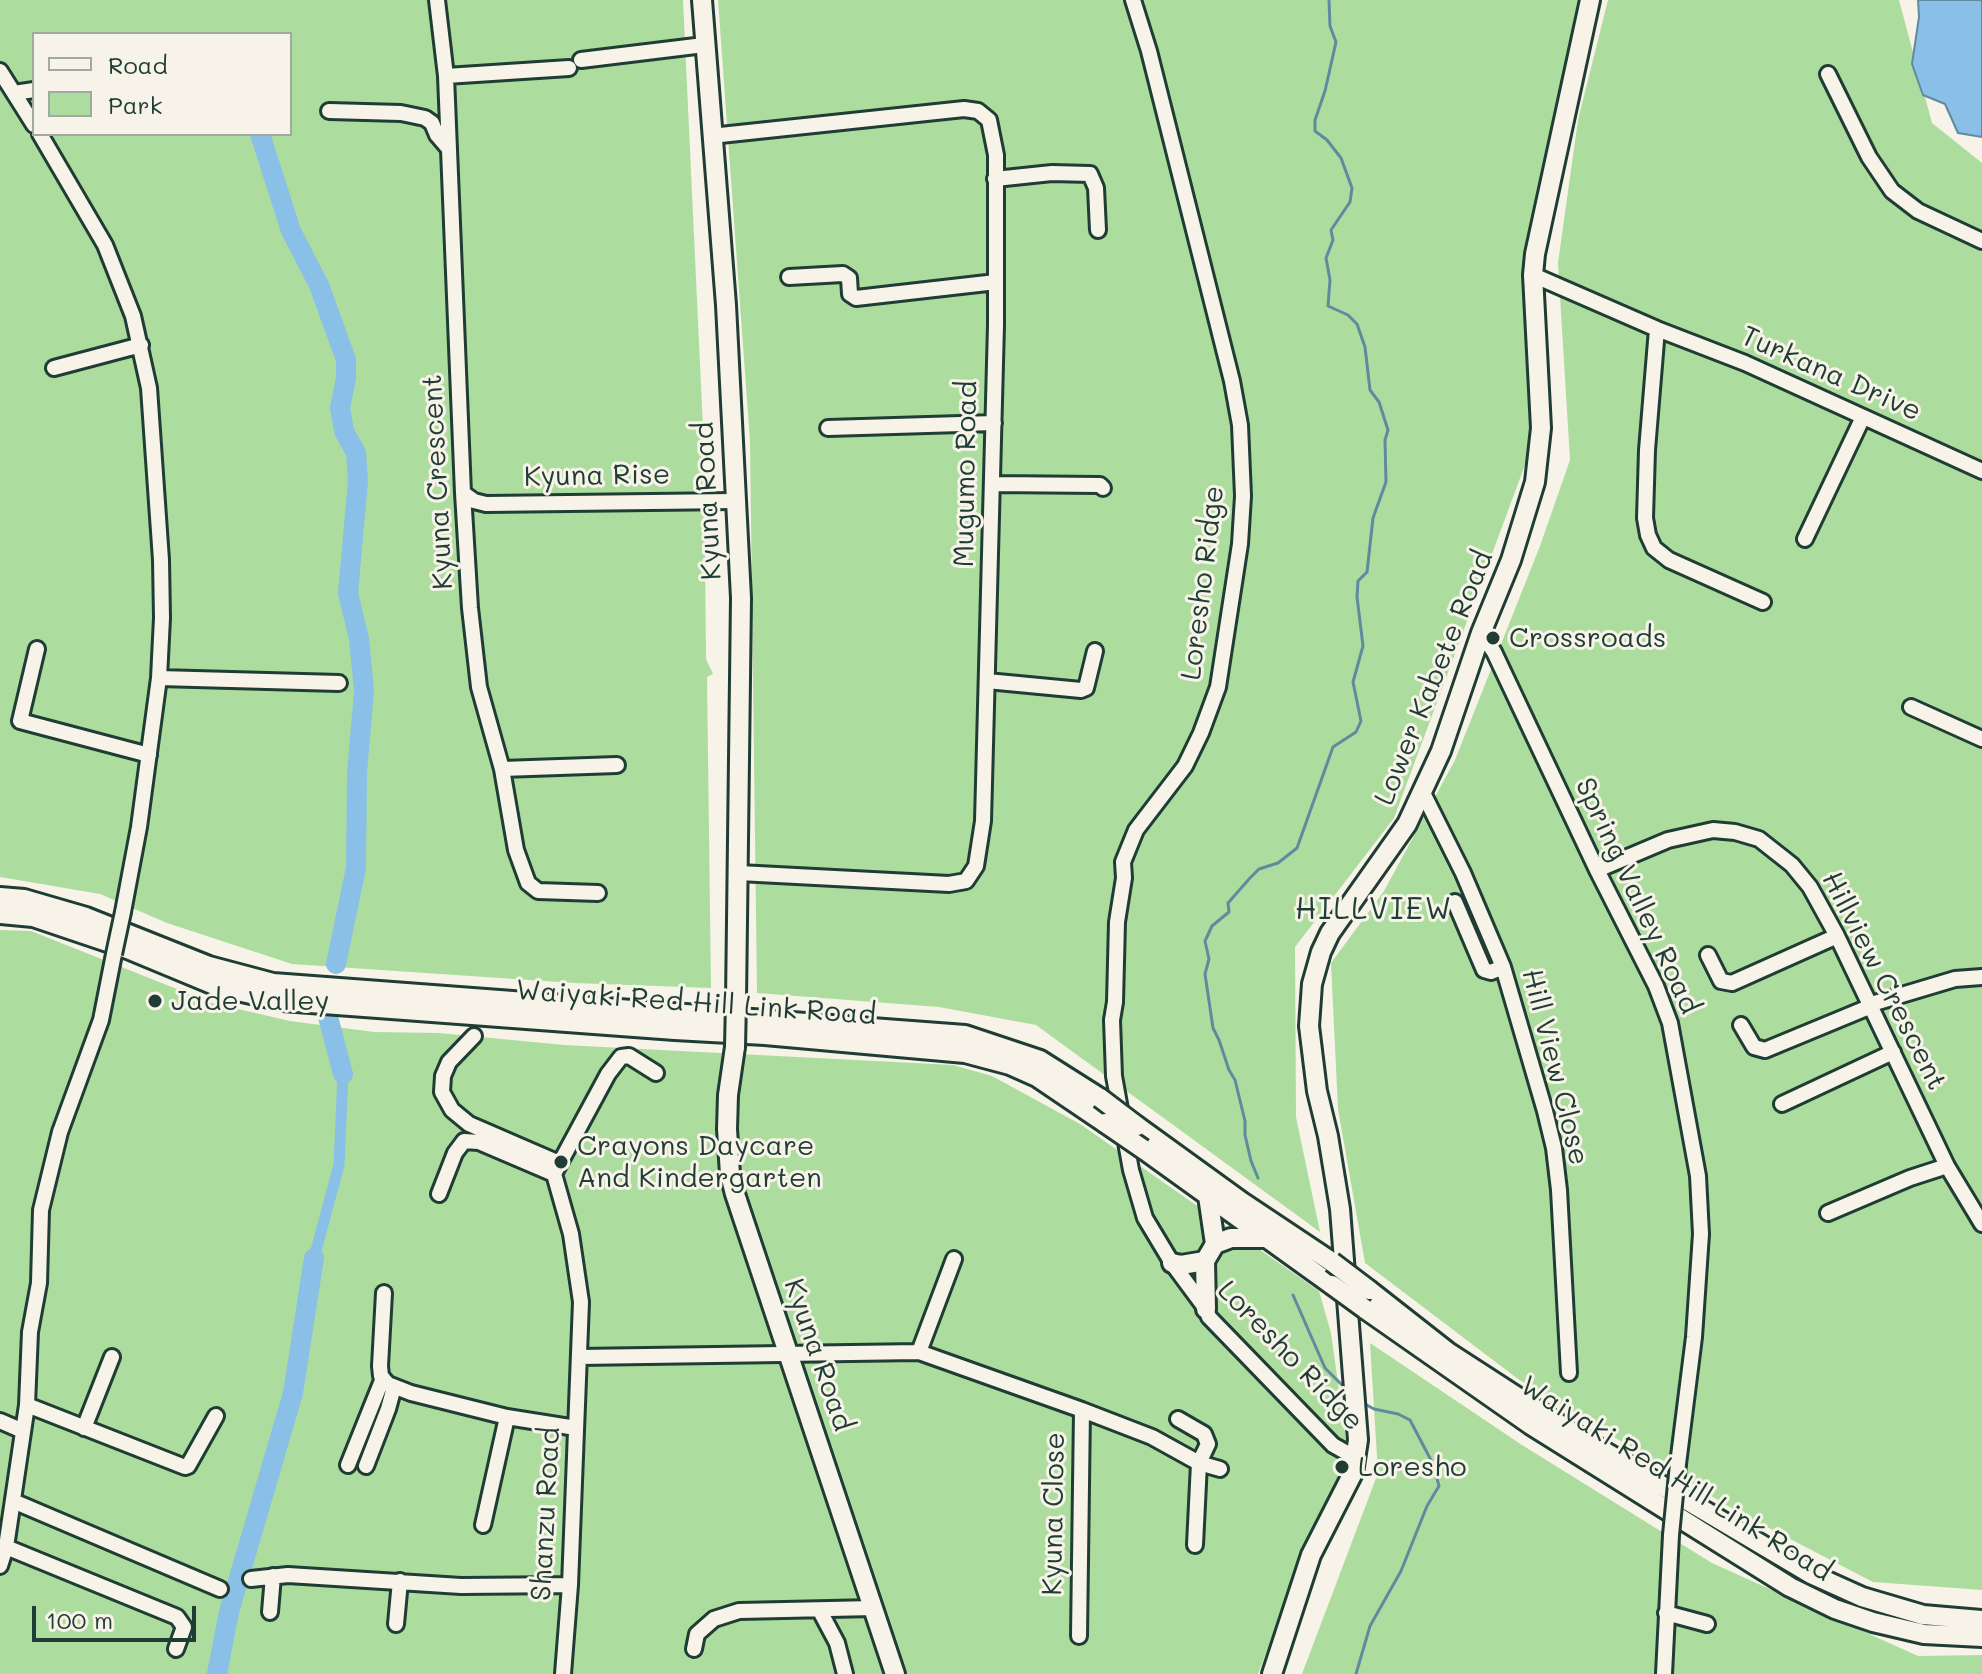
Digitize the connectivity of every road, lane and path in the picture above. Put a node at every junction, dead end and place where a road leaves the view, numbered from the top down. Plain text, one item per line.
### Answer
1 (437, 0) edge
2 (702, 0) edge
3 (1133, 0) edge
4 (1590, 0) edge
5 (704, 45) junction
6 (0, 71) edge
7 (1828, 74) dead end
8 (446, 76) junction
9 (32, 90) edge
10 (14, 93) junction
11 (329, 111) dead end
12 (32, 122) edge
13 (41, 136) edge
14 (711, 136) junction
15 (449, 149) junction
16 (995, 179) junction
17 (1098, 230) dead end
18 (1982, 241) edge
19 (1533, 275) junction
20 (789, 277) dead end
21 (996, 282) junction
22 (1657, 329) junction
23 (141, 345) junction
24 (54, 368) dead end
25 (1863, 417) junction
26 (994, 423) junction
27 (828, 428) dead end
28 (1982, 471) edge
29 (992, 484) junction
30 (1103, 488) dead end
31 (463, 493) junction
32 (734, 501) junction
33 (1805, 539) dead end
34 (1763, 602) dead end
35 (1481, 633) junction
36 (37, 649) dead end
37 (1095, 651) dead end
38 (159, 678) junction
39 (987, 681) junction
40 (339, 683) dead end
41 (1911, 707) dead end
42 (1982, 739) edge
43 (149, 755) junction
44 (617, 765) dead end
45 (502, 769) junction
46 (1422, 791) junction
47 (1597, 870) junction
48 (739, 873) junction
49 (598, 893) dead end
50 (0, 897) edge
51 (1455, 902) dead end
52 (0, 914) edge
53 (1837, 936) junction
54 (1708, 955) dead end
55 (1503, 967) junction
56 (1982, 977) edge
57 (1869, 1006) junction
58 (1741, 1025) dead end
59 (474, 1036) dead end
60 (1893, 1052) junction
61 (656, 1073) dead end
62 (1782, 1104) dead end
63 (1947, 1166) junction
64 (556, 1169) junction
65 (439, 1194) dead end
66 (1208, 1196) junction
67 (1828, 1213) dead end
68 (1981, 1220) edge
69 (1267, 1238) junction
70 (1215, 1244) junction
71 (954, 1259) dead end
72 (1205, 1261) junction
73 (1172, 1263) junction
74 (384, 1293) dead end
75 (1206, 1309) junction
76 (919, 1352) junction
77 (787, 1354) junction
78 (112, 1357) dead end
79 (579, 1357) junction
80 (1569, 1373) dead end
81 (388, 1383) junction
82 (27, 1405) junction
83 (1082, 1410) junction
84 (216, 1416) dead end
85 (507, 1417) junction
86 (1178, 1419) dead end
87 (0, 1421) edge
88 (84, 1428) junction
89 (576, 1428) junction
90 (23, 1431) junction
91 (1356, 1458) junction
92 (1199, 1463) junction
93 (348, 1465) dead end
94 (366, 1466) dead end
95 (1220, 1469) dead end
96 (13, 1501) junction
97 (483, 1525) dead end
98 (1195, 1545) dead end
99 (6, 1547) junction
100 (0, 1566) edge
101 (273, 1576) junction
102 (251, 1579) dead end
103 (400, 1581) junction
104 (570, 1585) junction
105 (220, 1589) dead end
106 (874, 1608) junction
107 (820, 1611) junction
108 (270, 1612) dead end
109 (1666, 1613) junction
110 (1982, 1620) edge
111 (396, 1624) dead end
112 (1707, 1624) dead end
113 (1079, 1636) dead end
114 (1982, 1637) edge
115 (176, 1649) dead end
116 (694, 1649) dead end
117 (563, 1674) edge
118 (845, 1674) edge
119 (895, 1674) edge
120 (1272, 1674) edge
121 (1664, 1674) edge

1 - 8 street, Kyuna Crescent
2 - 5 main road, Kyuna Road
3 - 73 street, Loresho Ridge
4 - 19 main road, Lower Kabete Road
5 - 8 street
5 - 14 main road, Kyuna Road
6 - 10 street
7 - 18 street
8 - 15 street, Kyuna Crescent
9 - 10 street
10 - 12 street
11 - 15 street
13 - 23 street
14 - 16 street, Mugumo Road
14 - 32 main road, Kyuna Road
15 - 31 street, Kyuna Crescent
16 - 17 street
16 - 21 street, Mugumo Road
19 - 22 street, Turkana Drive
19 - 35 main road, Lower Kabete Road
20 - 21 street
21 - 26 street, Mugumo Road
22 - 25 street, Turkana Drive
22 - 34 street
23 - 24 street
23 - 38 street
25 - 28 street, Turkana Drive
25 - 33 street
26 - 27 street
26 - 29 street, Mugumo Road
29 - 30 street
29 - 39 street, Mugumo Road
31 - 32 street, Kyuna Rise
31 - 45 street, Kyuna Crescent
32 - 48 main road, Kyuna Road
35 - 46 main road, Lower Kabete Road
35 - 47 street, Spring Valley Road
36 - 43 street
37 - 39 street
38 - 40 street
38 - 43 street
39 - 48 street, Mugumo Road
41 - 42 street
43 - 82 street, bridge
44 - 45 street
45 - 49 street, Kyuna Crescent
46 - 55 street, Hill View Close
46 - 91 main road, Lower Kabete Road
47 - 53 street, Hillview Crescent
47 - 109 street, Spring Valley Road, bridge
48 - 77 main road, Kyuna Road, bridge
50 - 110 main road, Waiyaki Red Hill Link Road, bridge
51 - 55 street
52 - 66 main road, Waiyaki Red Hill Link Road, bridge
53 - 54 street
53 - 57 street, Hillview Crescent
55 - 80 street, Hill View Close
56 - 57 street
57 - 58 street
57 - 60 street, Hillview Crescent
59 - 64 street
60 - 62 street
60 - 63 street, Hillview Crescent
61 - 64 street
63 - 67 street
63 - 68 street, Hillview Crescent
64 - 65 street
64 - 79 street, Shanzu Road
66 - 69 main road, Waiyaki Red Hill Link Road
66 - 70 main road
69 - 70 main road
69 - 114 main road, Waiyaki Red Hill Link Road, bridge
70 - 72 main road
71 - 76 street
72 - 73 main road
72 - 75 main road
73 - 75 street, Loresho Ridge
74 - 81 street
75 - 91 street, Loresho Ridge
76 - 77 street, Kyuna Close
76 - 83 street, Kyuna Close
77 - 79 street
77 - 106 main road, Kyuna Road
78 - 88 street
79 - 89 street, Shanzu Road
81 - 85 street
81 - 93 street
81 - 94 street
82 - 88 street
82 - 90 street
83 - 92 street
83 - 113 street, Kyuna Close
84 - 88 street
85 - 89 street
85 - 97 street
86 - 92 street
87 - 90 street
89 - 104 street, Shanzu Road
90 - 96 street
91 - 120 main road, Lower Kabete Road
92 - 95 street
92 - 98 street
96 - 99 street
96 - 105 street
99 - 100 street
99 - 115 street
101 - 102 street
101 - 103 street
101 - 108 street
103 - 104 street
103 - 111 street
104 - 117 street, Shanzu Road
106 - 107 street
106 - 119 main road, Kyuna Road
107 - 116 street
107 - 118 street
109 - 112 street
109 - 121 street, Spring Valley Road

